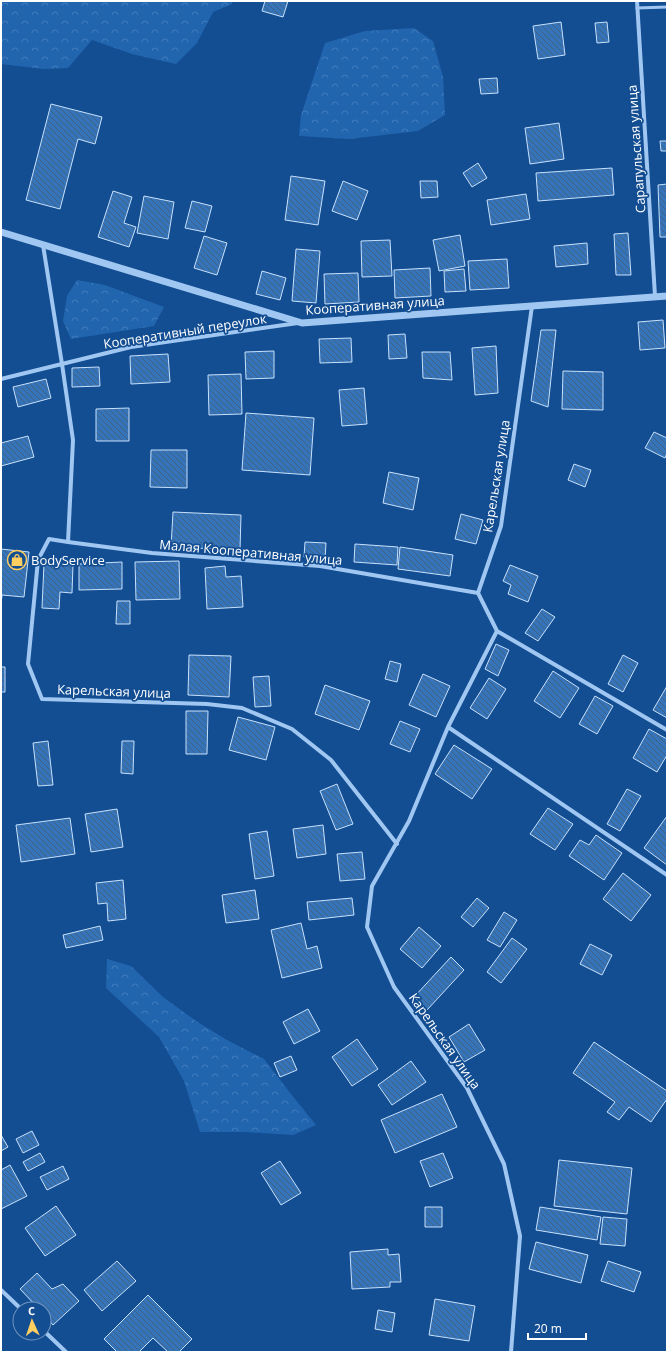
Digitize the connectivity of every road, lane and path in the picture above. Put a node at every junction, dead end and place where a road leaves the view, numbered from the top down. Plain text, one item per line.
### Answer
1 (637, 1) edge
2 (667, 7) edge
3 (637, 8) junction
4 (1, 232) edge
5 (43, 245) junction
6 (655, 296) junction
7 (667, 296) edge
8 (532, 306) junction
9 (302, 323) junction
10 (62, 364) junction
11 (1, 379) edge
12 (68, 542) junction
13 (478, 593) junction
14 (497, 631) junction
15 (448, 727) junction
16 (667, 730) edge
17 (397, 844) junction
18 (667, 876) edge
19 (1, 1290) edge
20 (12, 1301) edge
21 (52, 1339) edge
22 (66, 1352) edge
23 (511, 1352) edge

1 - 3 street, Сарапульская улица
2 - 3 lane
3 - 6 street, Сарапульская улица
4 - 5 street, Кооперативная улица
5 - 9 street, Кооперативная улица
5 - 10 street
6 - 7 street, Кооперативная улица
6 - 8 street, Кооперативная улица
8 - 9 street, Кооперативная улица
8 - 13 street, Карельская улица
9 - 10 street, Кооперативный переулок
10 - 11 street, Кооперативный переулок
10 - 12 street
12 - 13 street, Малая Кооперативная улица
12 - 17 street, Карельская улица
13 - 14 street
14 - 15 street, Карельская улица
14 - 16 street
15 - 17 street, Карельская улица
15 - 18 street
17 - 23 street, Карельская улица
19 - 20 street
21 - 22 street

